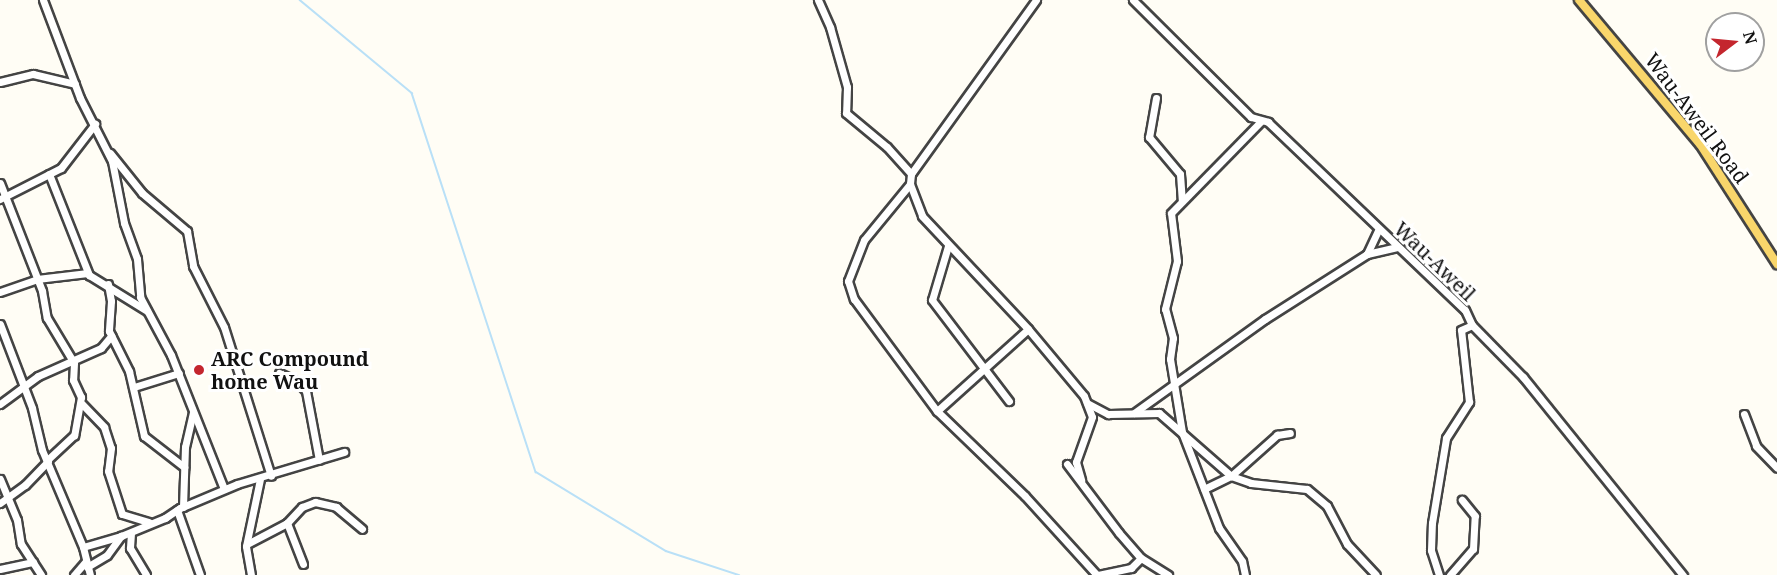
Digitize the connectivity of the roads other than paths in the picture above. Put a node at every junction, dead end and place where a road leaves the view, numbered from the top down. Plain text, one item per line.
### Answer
1 (43, 0) edge
2 (818, 0) edge
3 (1036, 0) edge
4 (1133, 0) edge
5 (1580, 0) edge
6 (0, 82) edge
7 (75, 84) junction
8 (1156, 98) dead end
9 (1261, 121) junction
10 (95, 124) junction
11 (108, 151) junction
12 (49, 174) junction
13 (911, 174) junction
14 (0, 183) edge
15 (910, 184) junction
16 (3, 198) edge
17 (1182, 200) junction
18 (1378, 230) junction
19 (948, 246) junction
20 (1397, 247) junction
21 (1367, 254) junction
22 (1777, 264) edge
23 (88, 273) junction
24 (37, 279) junction
25 (108, 284) junction
26 (0, 292) edge
27 (149, 312) junction
28 (0, 324) edge
29 (1472, 325) junction
30 (1028, 329) junction
31 (111, 336) junction
32 (101, 348) junction
33 (119, 349) junction
34 (73, 361) junction
35 (985, 367) junction
36 (179, 373) junction
37 (279, 373) dead end
38 (1173, 384) junction
39 (134, 387) junction
40 (22, 389) junction
41 (1009, 401) dead end
42 (0, 404) edge
43 (82, 404) junction
44 (1088, 404) junction
45 (937, 411) junction
46 (193, 413) junction
47 (1134, 413) junction
48 (1743, 414) dead end
49 (1182, 432) junction
50 (1290, 433) dead end
51 (344, 452) dead end
52 (48, 460) junction
53 (319, 460) junction
54 (1067, 464) dead end
55 (184, 467) junction
56 (1777, 468) edge
57 (271, 476) junction
58 (1231, 476) junction
59 (0, 479) edge
60 (260, 479) junction
61 (1080, 480) junction
62 (224, 489) junction
63 (1204, 489) junction
64 (8, 498) junction
65 (1462, 500) dead end
66 (0, 503) edge
67 (180, 508) junction
68 (149, 522) junction
69 (287, 523) junction
70 (362, 529) dead end
71 (131, 533) junction
72 (121, 536) junction
73 (247, 544) junction
74 (83, 547) junction
75 (1141, 558) junction
76 (33, 562) junction
77 (87, 564) junction
78 (303, 564) dead end
79 (0, 569) edge
80 (41, 575) edge
81 (74, 575) edge
82 (90, 575) edge
83 (146, 575) edge
84 (200, 575) edge
85 (251, 575) edge
86 (1097, 575) edge
87 (1168, 575) edge
88 (1245, 575) edge
89 (1376, 575) edge
90 (1439, 575) edge
91 (1450, 575) edge
92 (1683, 575) edge

1 - 7 street
2 - 13 street
3 - 13 street
4 - 9 street, Wau-Aweil
5 - 22 main road, Wau-Aweil Road
6 - 7 street
7 - 10 street
8 - 17 street
9 - 17 street
9 - 18 street, Wau-Aweil
10 - 11 street
10 - 12 street
11 - 27 street
11 - 57 street
12 - 16 street
12 - 23 street
13 - 15 street
14 - 16 street
15 - 19 street
15 - 45 street
16 - 24 street
17 - 38 street
18 - 20 street, Wau-Aweil
18 - 21 street
19 - 30 street
19 - 35 street
20 - 21 street
20 - 29 street, Wau-Aweil
21 - 38 street
23 - 24 street
23 - 25 street
24 - 26 street
24 - 34 street
25 - 27 street
25 - 31 street
27 - 36 street
28 - 40 street
29 - 90 street
29 - 92 street, Wau-Aweil
30 - 35 street
30 - 44 street
31 - 32 street
31 - 33 street
32 - 33 street
32 - 34 street
33 - 39 street
34 - 40 street
34 - 43 street
35 - 41 street
35 - 45 street
36 - 39 street
36 - 46 street
37 - 53 street
38 - 47 street
38 - 49 street
39 - 55 street
40 - 42 street
40 - 52 street
43 - 52 street
43 - 68 street
44 - 47 street
44 - 61 street
45 - 86 street
46 - 55 street
46 - 62 street
47 - 49 street
48 - 56 street
49 - 58 street
49 - 63 street
50 - 58 street
51 - 53 street
52 - 64 street
52 - 74 street
53 - 57 street
54 - 61 street
55 - 67 street
57 - 60 street
58 - 63 street
58 - 89 street
59 - 64 street
60 - 62 street
60 - 73 street
61 - 75 street
62 - 67 street
63 - 88 street
64 - 66 street
64 - 76 street
65 - 91 street
67 - 68 street
67 - 84 street
68 - 71 street
69 - 70 street
69 - 73 street
69 - 78 street
71 - 72 street
71 - 83 street
72 - 74 street
72 - 77 street
73 - 85 street
74 - 77 street
75 - 86 street
75 - 87 street
76 - 79 street
76 - 80 street
77 - 81 street
77 - 82 street

